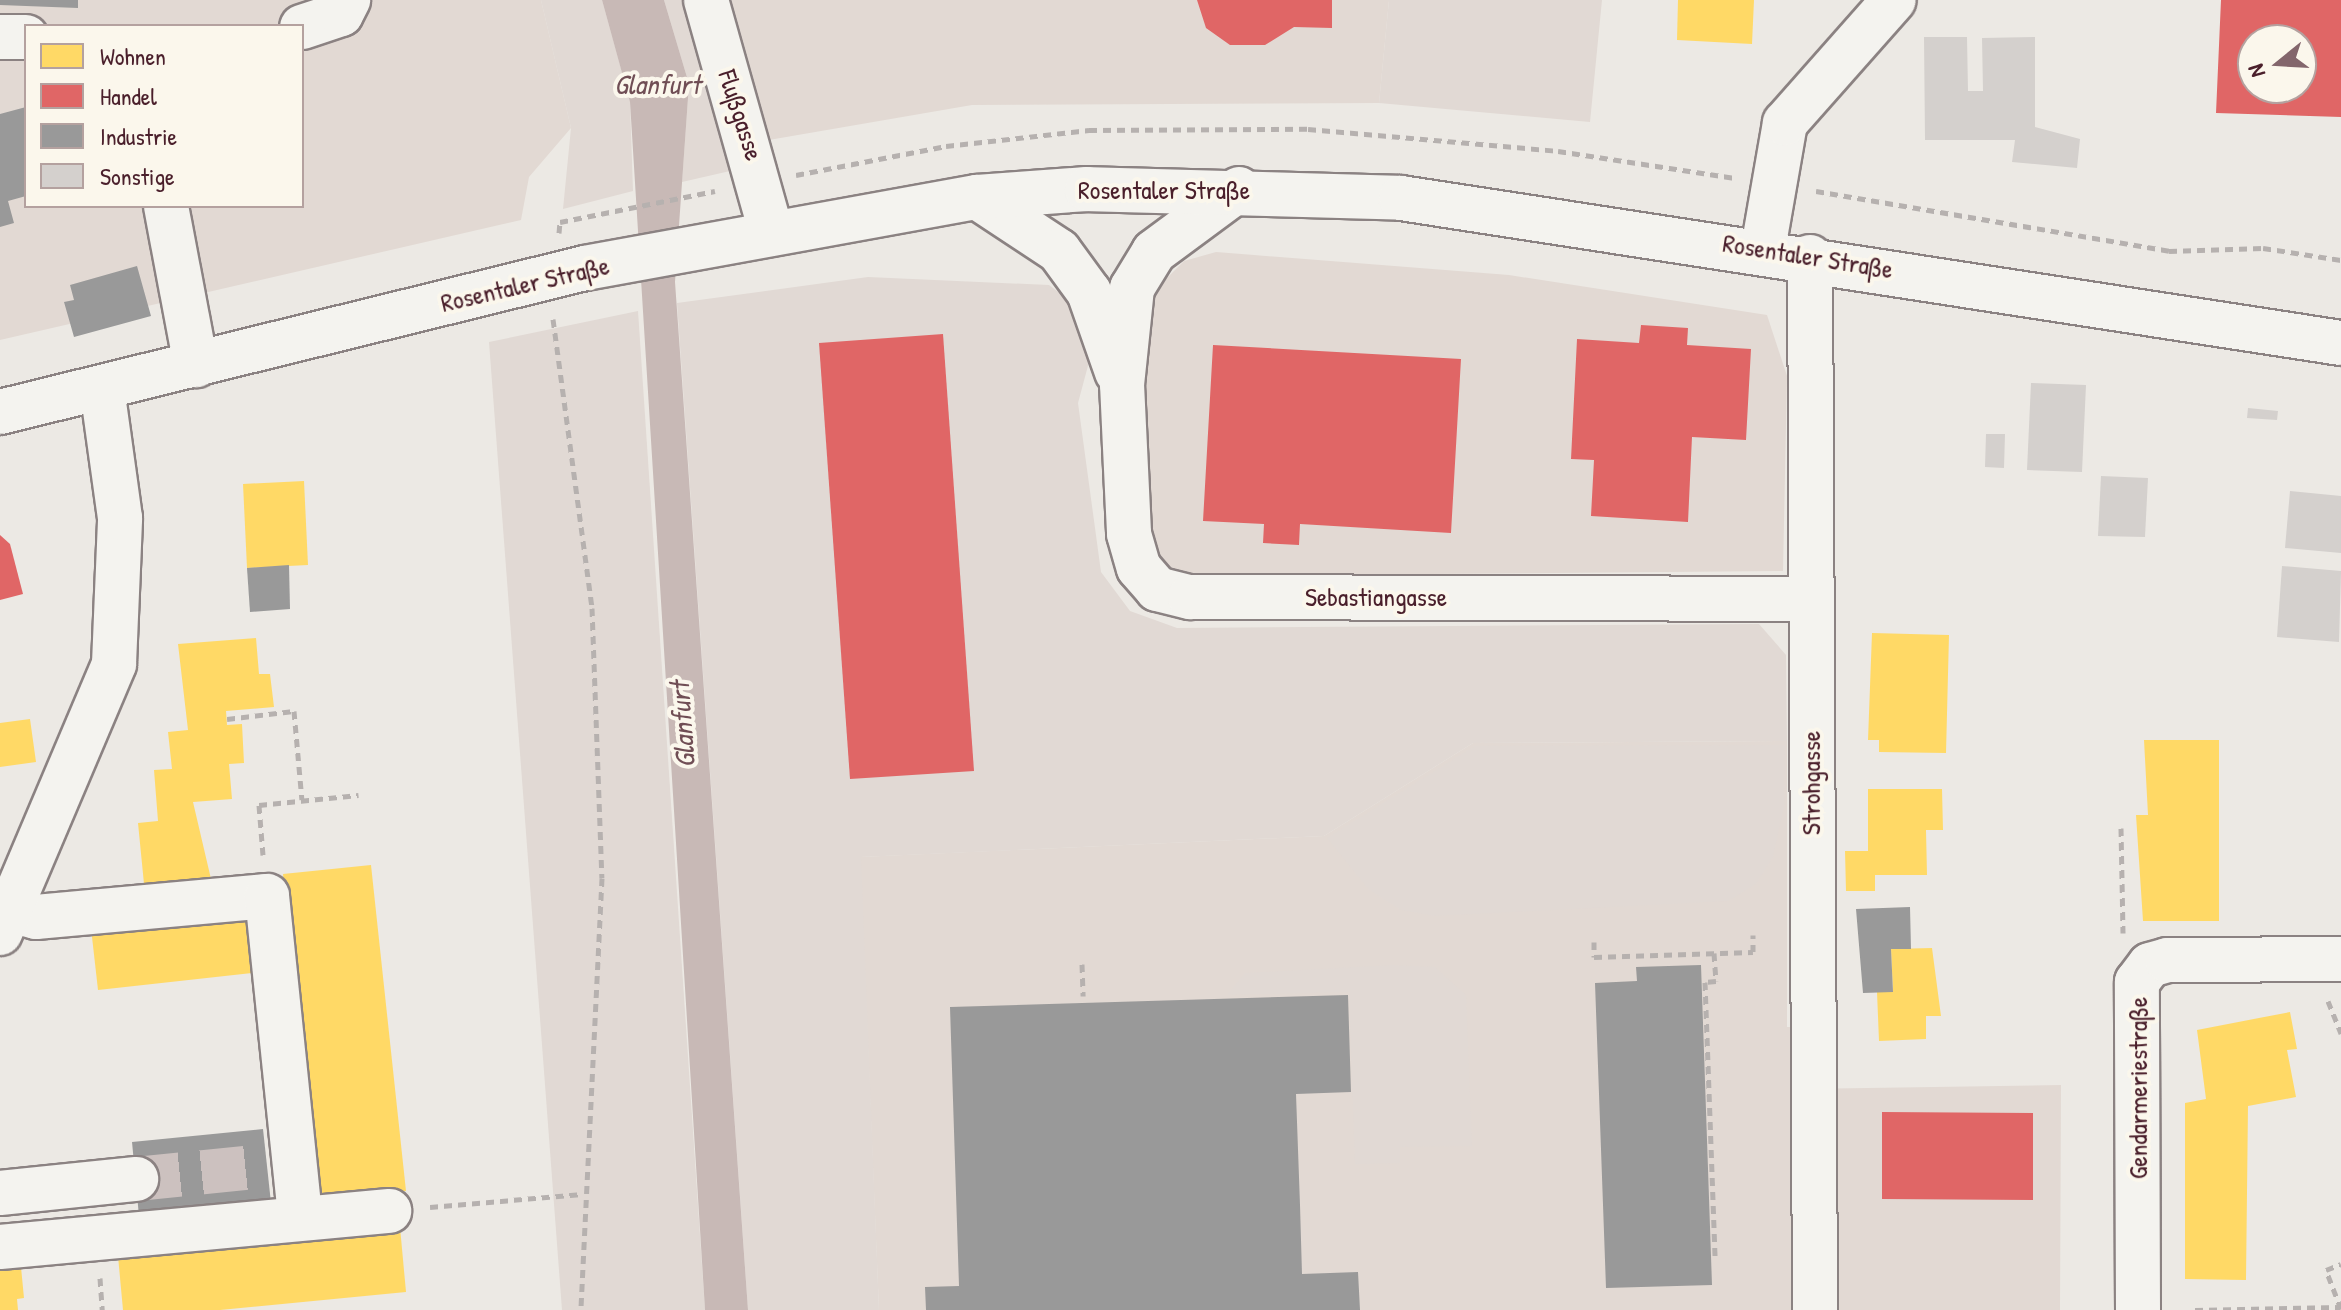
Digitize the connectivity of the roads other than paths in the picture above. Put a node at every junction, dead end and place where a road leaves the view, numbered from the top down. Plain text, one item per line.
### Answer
1 (348, 0) edge
2 (706, 0) edge
3 (1894, 0) edge
4 (304, 26) edge
5 (0, 37) edge
6 (24, 37) edge
7 (1239, 189) junction
8 (977, 197) junction
9 (166, 208) edge
10 (754, 235) junction
11 (1763, 249) junction
12 (1810, 257) junction
13 (2341, 343) edge
14 (196, 365) junction
15 (1122, 384) junction
16 (102, 389) junction
17 (0, 412) edge
18 (1810, 599) junction
19 (5, 922) edge
20 (2341, 959) edge
21 (136, 1179) tunnel mouth
22 (0, 1193) edge
23 (389, 1211) road end
24 (300, 1216) junction
25 (0, 1247) edge
26 (1815, 1310) edge
27 (2138, 1310) edge

1 - 4 street
2 - 10 street, Flußgasse
3 - 11 street
5 - 6 street
7 - 8 street, Rosentaler Straße
7 - 11 street, Rosentaler Straße
7 - 15 street, Sebastiangasse
8 - 10 street, Rosentaler Straße
8 - 15 street, Sebastiangasse
9 - 14 street
10 - 14 street, Rosentaler Straße
11 - 12 street, Rosentaler Straße
12 - 13 street, Rosentaler Straße
12 - 18 street, Strohgasse
14 - 16 street, Rosentaler Straße
15 - 18 street, Sebastiangasse
16 - 17 street, Rosentaler Straße
16 - 19 street
18 - 26 street, Strohgasse
19 - 24 street
20 - 27 street, Gendarmeriestraße
21 - 22 street
23 - 24 street
24 - 25 street

